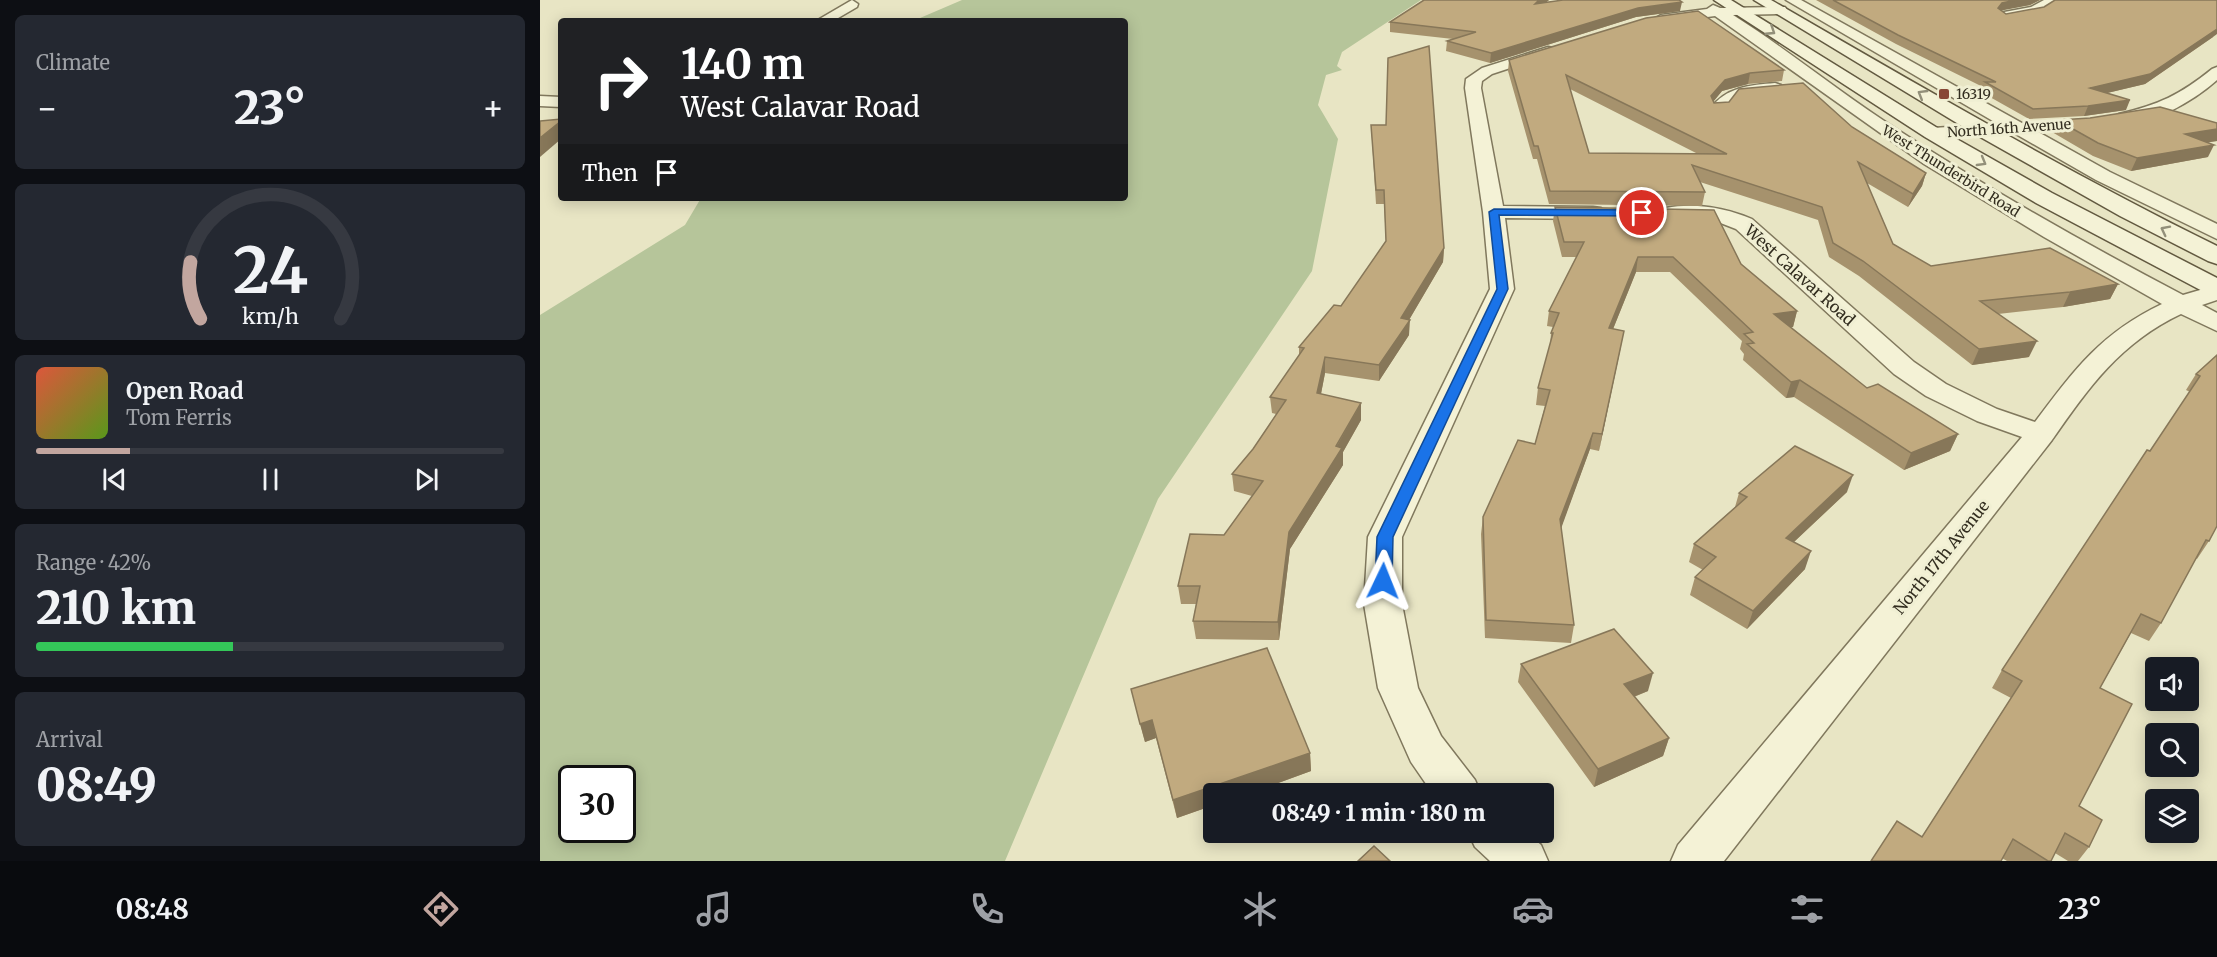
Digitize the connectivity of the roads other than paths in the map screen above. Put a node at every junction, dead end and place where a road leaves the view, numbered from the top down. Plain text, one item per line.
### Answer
1 (1697, 0) edge
2 (1761, 0) edge
3 (2054, 0) edge
4 (852, 4) dead end
5 (1786, 5) edge
6 (1719, 6) edge
7 (1740, 10) junction
8 (2004, 16) edge
9 (828, 18) edge
10 (1642, 22) edge
11 (1560, 47) edge
12 (2217, 72) edge
13 (1823, 86) junction
14 (2199, 87) junction
15 (2217, 90) edge
16 (540, 101) edge
17 (558, 102) edge
18 (1719, 109) edge
19 (2113, 120) edge
20 (2050, 126) dead end
21 (2016, 128) junction
22 (1982, 130) junction
23 (1932, 133) junction
24 (1494, 212) junction
25 (1618, 213) edge
26 (1652, 213) edge
27 (2217, 232) edge
28 (2217, 256) edge
29 (2217, 290) edge
30 (2182, 305) junction
31 (2217, 322) edge
32 (2041, 434) junction
33 (1451, 783) edge
34 (1504, 843) edge
35 (1524, 861) edge
36 (1695, 861) edge

1 - 6 street, West Thunderbird Road
2 - 5 main road
3 - 8 street
4 - 9 street
5 - 7 street
5 - 21 street
22 -> 5 main road
6 - 7 main road, West Thunderbird Road
6 - 10 street
6 - 13 street, West Thunderbird Road
7 -> 23 main road, West Thunderbird Road
11 - 24 street
12 - 14 street
13 - 18 street
13 - 30 street, West Thunderbird Road
14 - 15 street
14 - 19 street
16 - 17 street
20 - 21 street, North 16th Avenue
21 - 22 street, North 16th Avenue
21 - 27 street
22 - 23 street, North 16th Avenue
28 -> 22 main road
23 -> 29 main road, West Thunderbird Road
24 - 25 street
24 - 33 street
26 - 32 street, West Calavar Road
29 - 30 street, North 17th Avenue
30 - 31 street, West Thunderbird Road
30 - 32 street, North 17th Avenue
32 - 36 street, North 17th Avenue
34 - 35 street

